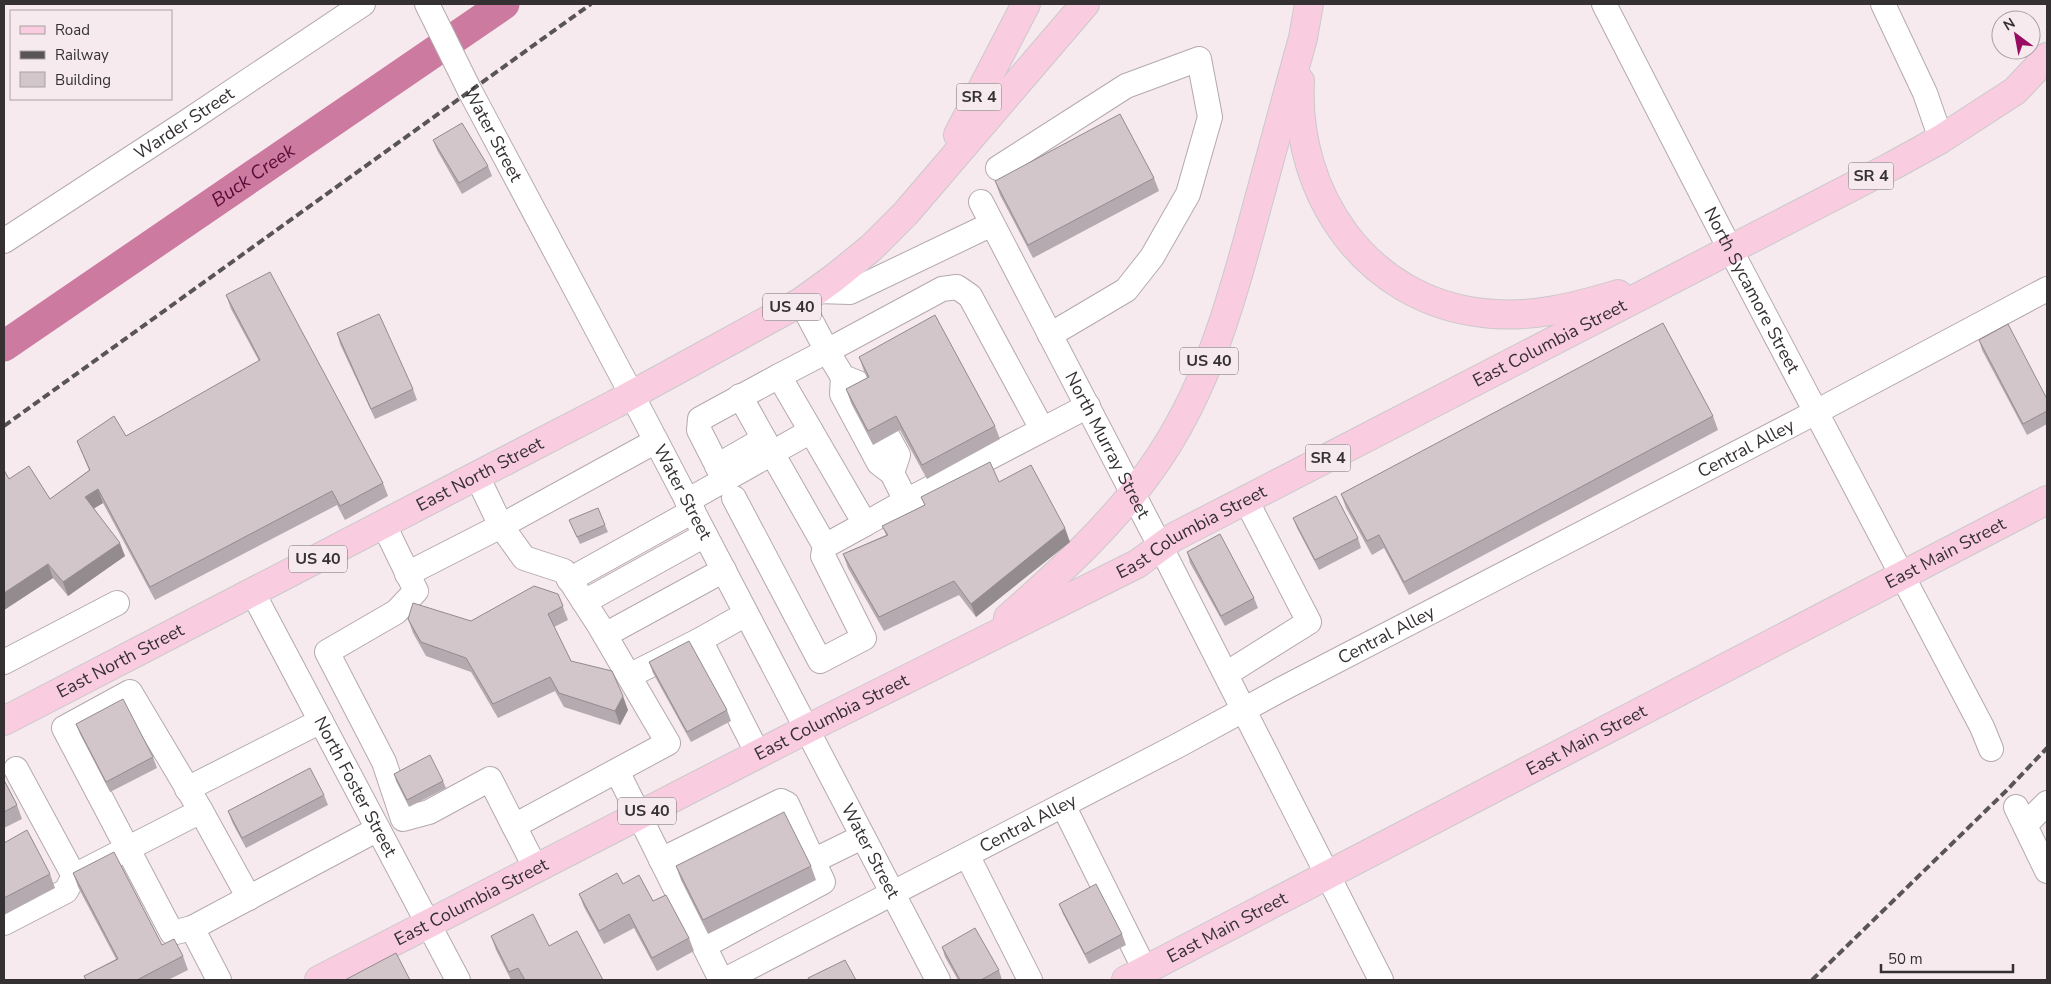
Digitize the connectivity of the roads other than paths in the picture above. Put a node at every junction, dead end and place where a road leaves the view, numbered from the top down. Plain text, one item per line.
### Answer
1 (363, 4) edge
2 (427, 4) edge
3 (1026, 4) edge
4 (1084, 4) edge
5 (1308, 4) edge
6 (1604, 4) edge
7 (1883, 4) edge
8 (1303, 38) junction
9 (2047, 57) edge
10 (1941, 139) junction
11 (998, 168) dead end
12 (928, 188) junction
13 (981, 202) dead end
14 (992, 224) junction
15 (4, 241) edge
16 (1730, 249) junction
17 (1682, 275) junction
18 (2047, 289) edge
19 (809, 296) junction
20 (1050, 335) junction
21 (827, 351) junction
22 (779, 376) junction
23 (843, 377) junction
24 (632, 395) junction
25 (864, 395) edge
26 (740, 396) junction
27 (1088, 406) junction
28 (1816, 412) junction
29 (1042, 429) junction
30 (811, 431) junction
31 (888, 437) edge
32 (656, 441) junction
33 (768, 446) junction
34 (892, 473) junction
35 (477, 476) junction
36 (725, 481) junction
37 (1133, 494) junction
38 (1246, 500) junction
39 (2047, 500) edge
40 (906, 501) junction
41 (690, 506) junction
42 (865, 524) junction
43 (384, 525) junction
44 (502, 526) junction
45 (706, 535) junction
46 (1160, 545) junction
47 (825, 546) junction
48 (724, 570) junction
49 (407, 574) junction
50 (1902, 576) junction
51 (570, 580) junction
52 (253, 593) junction
53 (584, 602) junction
54 (117, 603) dead end
55 (746, 614) junction
56 (605, 635) junction
57 (700, 640) junction
58 (977, 645) junction
59 (4, 662) edge
60 (115, 664) junction
61 (1226, 674) junction
62 (629, 676) junction
63 (130, 692) junction
64 (49, 698) junction
65 (1244, 710) junction
66 (4, 721) edge
67 (321, 721) junction
68 (64, 728) junction
69 (806, 729) junction
70 (1991, 749) dead end
71 (758, 754) junction
72 (16, 769) dead end
73 (616, 771) junction
74 (187, 789) junction
75 (2047, 803) edge
76 (1062, 805) junction
77 (200, 811) junction
78 (638, 816) junction
79 (514, 826) junction
80 (378, 829) junction
81 (862, 837) junction
82 (128, 848) junction
83 (967, 854) junction
84 (661, 860) junction
85 (815, 860) junction
86 (536, 869) junction
87 (2047, 871) edge
88 (1328, 875) junction
89 (74, 876) junction
90 (892, 893) junction
91 (249, 898) junction
92 (4, 923) edge
93 (429, 925) junction
94 (192, 928) junction
95 (704, 946) junction
96 (1135, 975) edge
97 (219, 980) edge
98 (319, 980) edge
99 (458, 980) edge
100 (721, 980) edge
101 (725, 980) edge
102 (938, 980) edge
103 (1030, 980) edge
104 (1380, 980) edge

1 - 15 street, Warder Street
2 - 24 street, Water Street
3 - 12 main road, SR 4
4 - 12 main road, US 40
5 - 8 main road, US 40
6 - 16 street, North Sycamore Street
7 - 10 street
8 - 17 main road
8 - 37 main road, US 40
9 - 10 main road, East Columbia Street / SR 4
10 - 16 main road, East Columbia Street / SR 4
11 - 20 street
12 - 19 main road, East North Street / US 40
13 - 14 street, North Murray Street
14 - 19 street
14 - 20 street, North Murray Street
16 - 17 main road, East Columbia Street / SR 4
16 - 28 street, North Sycamore Street
17 - 38 main road, East Columbia Street / SR 4
18 - 28 street, Central Alley
19 - 21 street
19 - 24 main road, East North Street / US 40
20 - 27 street, North Murray Street
21 - 22 street
21 - 23 street
21 - 29 street
22 - 26 street
22 - 30 street
23 - 25 street
23 - 34 street
24 - 32 street, Water Street
24 - 35 main road, East North Street / US 40
26 - 33 street
26 - 36 street
27 - 29 street
27 - 37 street, North Murray Street
28 - 50 street, North Sycamore Street
28 - 65 street, Central Alley
29 - 40 street
30 - 33 street
30 - 42 street
31 - 34 street
32 - 41 street, Water Street
32 - 44 street
33 - 36 street
33 - 47 street
34 - 40 street
35 - 43 main road, East North Street / US 40
35 - 44 street
36 - 41 street
36 - 47 street
37 - 46 street, North Murray Street
37 - 58 main road, US 40
38 - 46 main road, East Columbia Street / SR 4
38 - 61 street
39 - 50 main road, East Main Street
40 - 42 street
41 - 45 street, Water Street
41 - 51 street
42 - 47 street
43 - 49 street
43 - 52 main road, East North Street / US 40
44 - 49 street
44 - 51 street
45 - 48 street, Water Street
45 - 53 street
46 - 58 main road, East Columbia Street / SR 4
46 - 61 street, North Murray Street
48 - 55 street, Water Street
48 - 56 street
49 - 79 street
50 - 70 street, North Sycamore Street
50 - 88 main road, East Main Street
51 - 53 street
52 - 60 main road, East North Street / US 40
52 - 67 street, North Foster Street
53 - 56 street
54 - 59 street
55 - 57 street
55 - 69 street, Water Street
56 - 62 street
57 - 62 street
57 - 71 street
58 - 69 main road, East Columbia Street / US 40
60 - 63 street
60 - 64 main road, East North Street / US 40
61 - 65 street, North Murray Street
62 - 73 street
63 - 68 street
63 - 74 street
64 - 66 main road, East North Street / US 40
64 - 68 street
65 - 76 street, Central Alley
65 - 88 street, North Murray Street
67 - 74 street
67 - 80 street, North Foster Street
68 - 82 street
69 - 71 main road, East Columbia Street / US 40
69 - 81 street, Water Street
71 - 78 main road, East Columbia Street / US 40
72 - 89 street
73 - 78 street
73 - 79 street
74 - 77 street
75 - 87 street
76 - 83 street, Central Alley
76 - 96 street
77 - 82 street
77 - 91 street
78 - 84 street
78 - 86 main road, East Columbia Street / US 40
79 - 86 street
80 - 91 street
80 - 93 street, North Foster Street
81 - 85 street
81 - 90 street, Water Street
82 - 89 street
82 - 94 street
83 - 90 street, Central Alley
83 - 103 street
84 - 85 street
84 - 95 street
85 - 95 street
86 - 93 main road, East Columbia Street / US 40
88 - 96 main road, East Main Street
88 - 104 street, North Murray Street
89 - 92 street
90 - 101 street, Central Alley
90 - 102 street, Water Street
91 - 94 street
93 - 98 main road, East Columbia Street / US 40
93 - 99 street, North Foster Street
94 - 97 street
95 - 100 street

